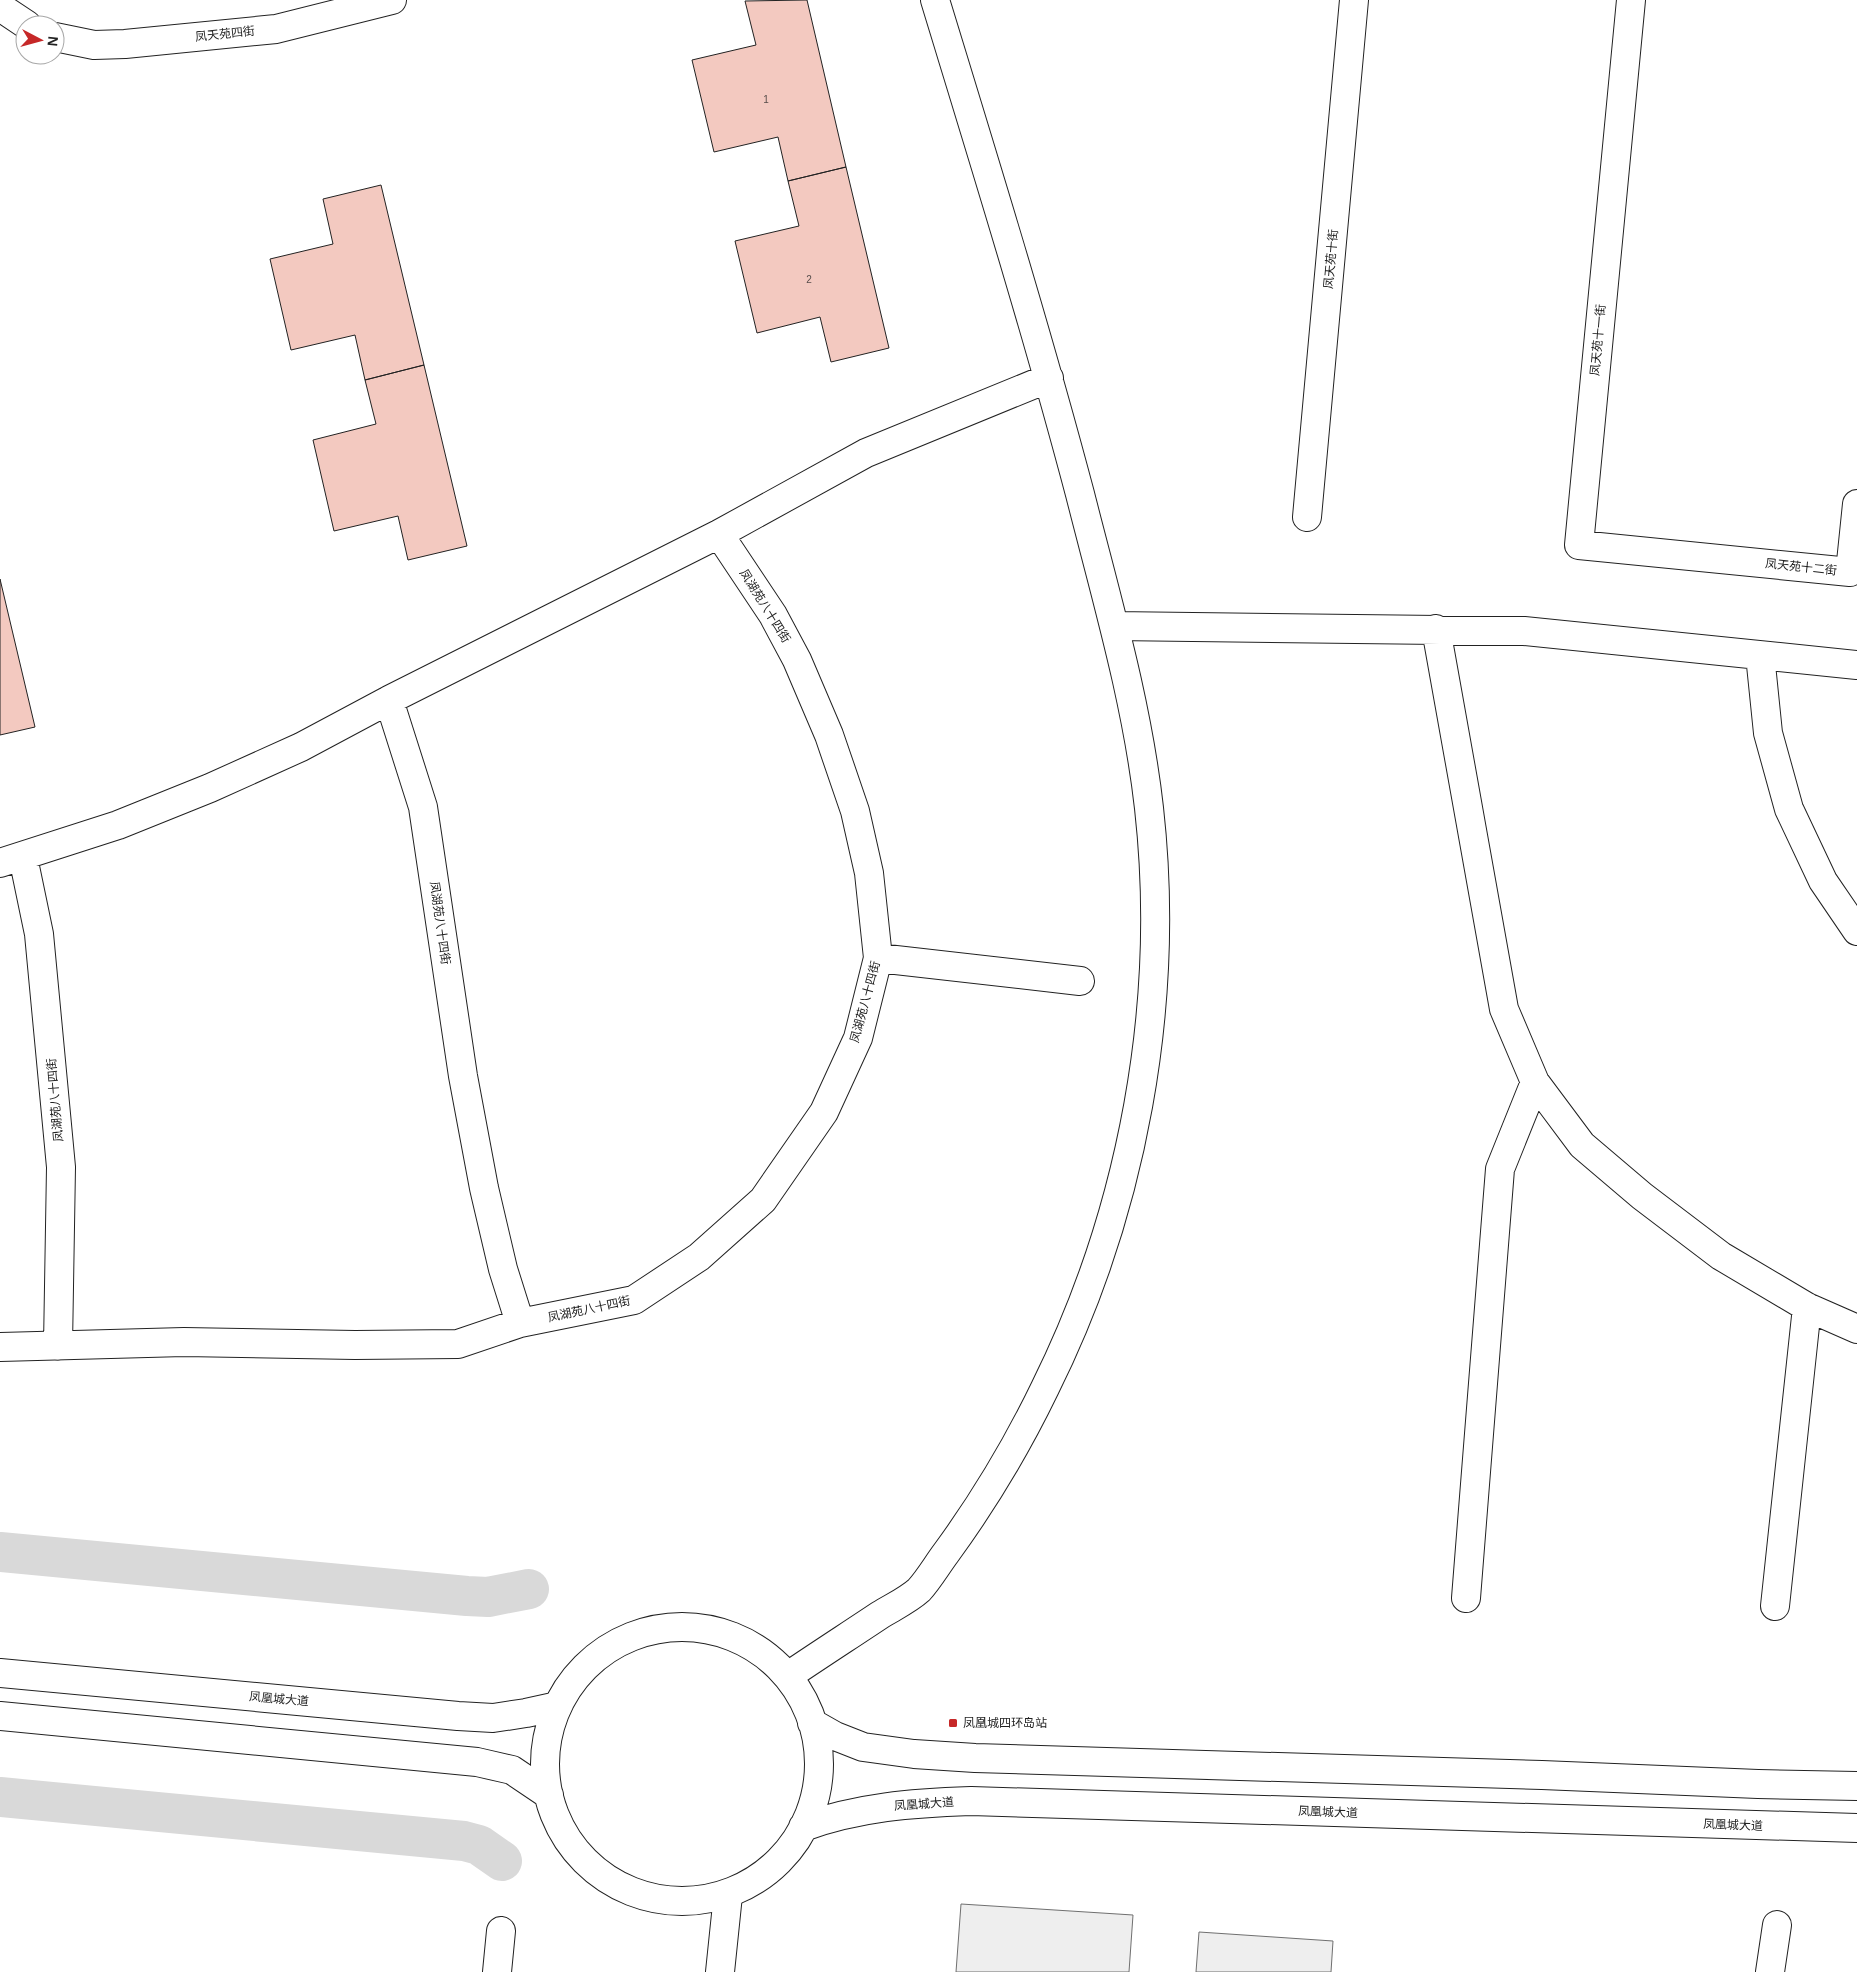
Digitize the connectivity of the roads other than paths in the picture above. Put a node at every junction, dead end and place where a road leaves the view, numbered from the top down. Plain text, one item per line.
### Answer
1 (392, 0) edge
2 (935, 0) edge
3 (1354, 0) edge
4 (1631, 0) edge
5 (0, 7) edge
6 (15, 17) edge
7 (65, 39) edge
8 (1050, 378) junction
9 (1857, 504) edge
10 (1307, 517) dead end
11 (719, 534) junction
12 (1714, 558) joint
13 (1114, 626) junction
14 (1436, 629) junction
15 (1760, 654) junction
16 (1857, 665) edge
17 (389, 700) junction
18 (12, 860) edge
19 (1857, 931) edge
20 (878, 958) junction
21 (1080, 981) dead end
22 (1535, 1082) junction
23 (1807, 1307) junction
24 (520, 1324) junction
25 (1857, 1329) edge
26 (58, 1346) junction
27 (0, 1347) edge
28 (1466, 1598) dead end
29 (1775, 1606) dead end
30 (0, 1672) edge
31 (788, 1676) junction
32 (558, 1706) junction
33 (0, 1716) edge
34 (812, 1723) junction
35 (1857, 1786) edge
36 (549, 1796) junction
37 (803, 1827) junction
38 (1857, 1828) edge
39 (728, 1895) junction
40 (1777, 1925) dead end
41 (501, 1931) dead end
42 (497, 1972) edge
43 (720, 1972) edge
44 (1770, 1972) edge

1 - 7 main road, 凤天苑四街
2 - 8 main road
3 - 10 main road, 凤天苑十街
4 - 12 main road, 凤天苑十一街
5 - 6 main road
8 - 11 main road
8 - 13 main road
9 - 12 main road, 凤天苑十二街
11 - 17 main road
11 - 20 main road, 凤湖苑八十四街
13 - 14 main road
13 - 31 main road
14 - 15 main road
14 - 22 main road
15 - 16 main road
15 - 19 main road
17 - 18 main road
17 - 24 main road, 凤湖苑八十四街
18 - 26 main road, 凤湖苑八十四街
20 - 21 main road
20 - 24 main road, 凤湖苑八十四街
22 - 23 main road
22 - 28 main road
23 - 25 main road
23 - 29 main road
24 - 26 main road, 凤湖苑八十四街
26 - 27 main road, 凤湖苑八十四街
30 - 32 main road, 凤凰城大道
31 - 32 main road
31 - 34 main road
32 - 36 main road
33 - 36 main road
34 - 35 main road
34 - 37 main road
36 - 39 main road
37 - 38 main road, 凤凰城大道
37 - 39 main road
39 - 43 main road
40 - 44 main road
41 - 42 main road

